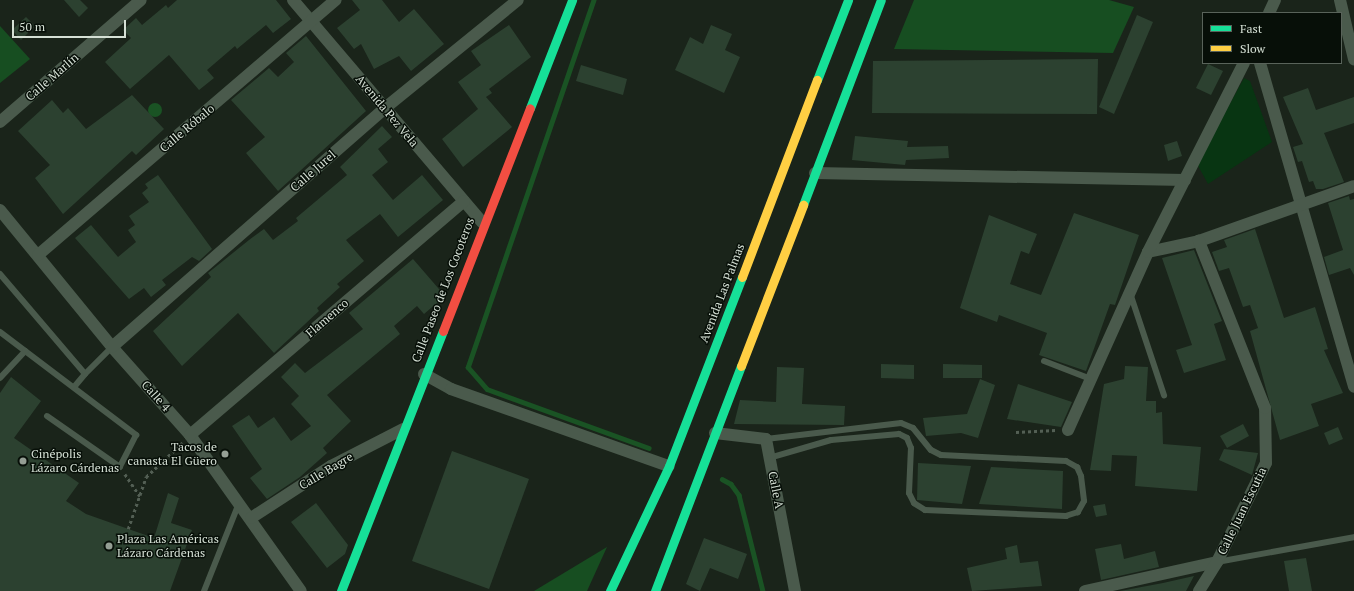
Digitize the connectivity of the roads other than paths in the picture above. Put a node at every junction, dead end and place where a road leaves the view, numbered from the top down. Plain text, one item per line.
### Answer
1 (141, 0) edge
2 (293, 0) edge
3 (336, 0) edge
4 (518, 0) edge
5 (572, 0) edge
6 (848, 0) edge
7 (881, 0) edge
8 (1275, 0) edge
9 (1340, 0) edge
10 (1269, 12) edge
11 (311, 22) junction
12 (1354, 59) edge
13 (1243, 64) edge
14 (1260, 64) edge
15 (385, 108) junction
16 (0, 122) edge
17 (815, 173) junction
18 (1185, 180) junction
19 (1354, 186) edge
20 (464, 200) junction
21 (1301, 203) junction
22 (0, 210) edge
23 (482, 222) junction
24 (1199, 241) junction
25 (1148, 252) junction
26 (38, 255) junction
27 (1, 275) edge
28 (1129, 292) junction
29 (0, 332) edge
30 (112, 347) junction
31 (25, 351) junction
32 (1044, 361) dead end
33 (84, 374) junction
34 (424, 374) junction
35 (0, 378) edge
36 (1088, 378) junction
37 (74, 387) junction
38 (1354, 387) edge
39 (1164, 395) dead end
40 (47, 416) dead end
41 (403, 429) junction
42 (1068, 430) road end
43 (715, 433) junction
44 (190, 435) junction
45 (766, 439) junction
46 (769, 458) junction
47 (669, 466) junction
48 (240, 502) junction
49 (251, 518) junction
50 (1354, 537) edge
51 (1217, 562) junction
52 (204, 591) edge
53 (301, 591) edge
54 (341, 591) edge
55 (610, 591) edge
56 (655, 591) edge
57 (795, 591) edge
58 (1085, 591) edge
59 (1199, 591) edge

1 - 16 street, Calle Marlín
2 - 11 street, Avenida Pez Vela
3 - 11 street, Calle Róbalo
4 - 15 street, Calle Jurel
5 - 23 main road, Calle Paseo de Los Cocoteros
6 - 47 main road, Avenida Las Palmas
7 - 17 main road
8 - 10 street
9 - 12 street
11 - 15 street, Avenida Pez Vela
11 - 26 street, Calle Róbalo
13 - 18 street
14 - 21 street
15 - 20 street, Avenida Pez Vela
15 - 30 street, Calle Jurel
17 - 18 street
17 - 43 main road
18 - 25 street
19 - 21 street
20 - 23 street, Avenida Pez Vela
20 - 44 street, Flamenco
21 - 24 street
21 - 38 street
22 - 26 street, Calle 4
23 - 34 main road, Calle Paseo de Los Cocoteros
24 - 25 street
24 - 51 street, Calle Juan Escutia
25 - 28 street
26 - 30 street, Calle 4
27 - 33 lane
28 - 36 street
28 - 39 lane
29 - 31 lane
30 - 33 lane
30 - 44 street, Calle 4
31 - 35 lane
31 - 37 lane
32 - 36 lane
33 - 37 lane
34 - 41 main road, Calle Paseo de Los Cocoteros
34 - 47 street
36 - 42 street
37 - 40 lane
41 - 49 street, Calle Bagre
41 - 54 main road, Calle Paseo de Los Cocoteros
43 - 45 street
43 - 56 main road
44 - 48 street, Calle 4
45 - 46 street, Calle A
45 - 46 lane
46 - 57 street, Calle A
47 - 55 main road, Avenida Las Palmas
48 - 49 street, Calle 4
48 - 52 lane
49 - 53 street, Calle 4
50 - 51 lane
51 - 58 street, Calle Juan Escutia
51 - 59 street

